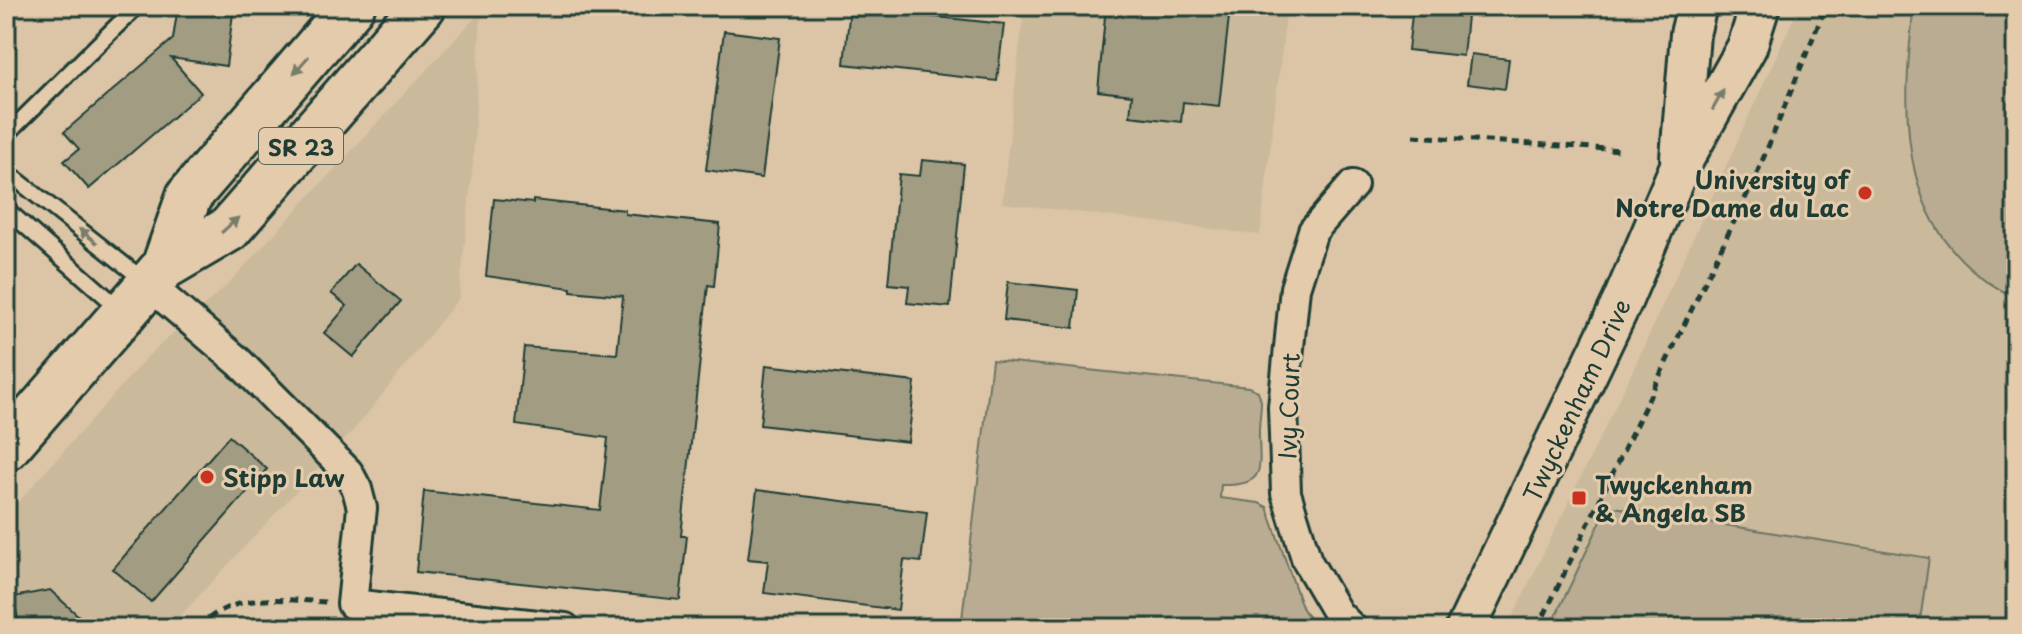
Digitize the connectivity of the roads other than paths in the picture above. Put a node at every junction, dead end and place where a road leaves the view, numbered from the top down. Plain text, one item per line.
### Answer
1 (137, 6) edge
2 (352, 6) edge
3 (423, 6) edge
4 (1697, 6) edge
5 (1760, 6) edge
6 (6, 135) edge
7 (1679, 168) junction
8 (6, 171) edge
9 (1353, 185) dead end
10 (6, 209) edge
11 (146, 288) junction
12 (6, 448) edge
13 (565, 628) edge
14 (1352, 628) edge
15 (1466, 628) edge

1 - 6 lane
2 -> 11 main road, SR 23
11 -> 3 main road, SR 23
4 - 7 street, Twyckenham Drive
7 -> 5 street, Twyckenham Drive
7 - 15 street, Twyckenham Drive
11 -> 8 lane
9 - 14 street, Ivy Court
10 - 11 lane
11 - 12 main road, SR 23
11 - 13 street

